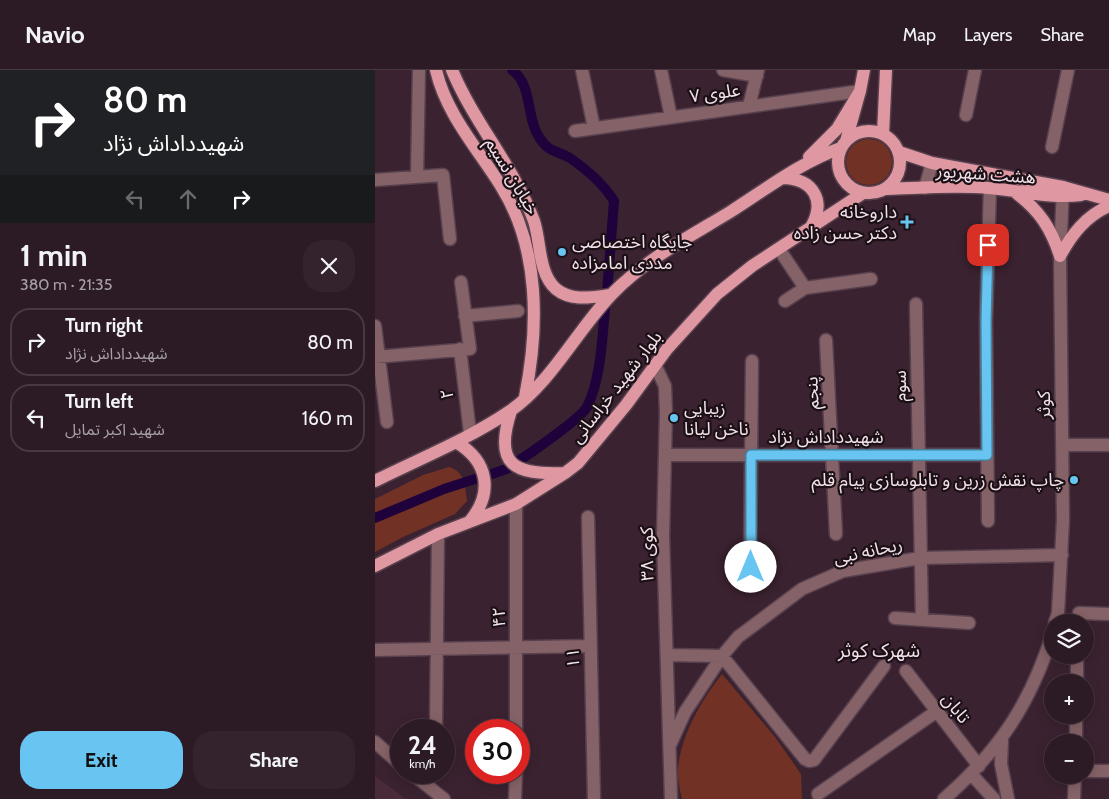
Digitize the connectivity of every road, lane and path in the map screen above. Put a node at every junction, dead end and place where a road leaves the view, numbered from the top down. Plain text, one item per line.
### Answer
1 (419, 70) edge
2 (437, 70) edge
3 (452, 70) edge
4 (581, 70) edge
5 (661, 70) edge
6 (723, 70) edge
7 (864, 70) edge
8 (886, 70) edge
9 (975, 70) edge
10 (1068, 70) edge
11 (757, 73) edge
12 (861, 90) junction
13 (749, 106) junction
14 (966, 115) dead end
15 (671, 117) junction
16 (594, 128) junction
17 (575, 131) dead end
18 (883, 134) junction
19 (843, 144) junction
20 (1053, 146) dead end
21 (899, 152) junction
22 (931, 163) junction
23 (798, 168) junction
24 (417, 176) junction
25 (783, 178) junction
26 (375, 180) edge
27 (925, 188) junction
28 (990, 188) junction
29 (887, 189) junction
30 (1016, 192) junction
31 (1062, 192) junction
32 (863, 193) junction
33 (1109, 200) edge
34 (1109, 206) edge
35 (811, 228) junction
36 (450, 239) dead end
37 (779, 249) junction
38 (1060, 256) junction
39 (871, 279) dead end
40 (461, 282) dead end
41 (805, 288) junction
42 (611, 294) junction
43 (785, 300) dead end
44 (916, 304) dead end
45 (518, 311) dead end
46 (465, 316) junction
47 (375, 326) edge
48 (827, 340) dead end
49 (460, 350) junction
50 (377, 356) edge
51 (752, 361) dead end
52 (655, 365) junction
53 (525, 397) junction
54 (511, 411) junction
55 (387, 422) dead end
56 (470, 434) junction
57 (455, 442) junction
58 (1062, 445) junction
59 (1109, 445) edge
60 (918, 454) junction
61 (665, 455) junction
62 (751, 455) junction
63 (833, 455) junction
64 (987, 455) junction
65 (565, 473) junction
66 (375, 481) edge
67 (516, 504) junction
68 (588, 517) dead end
69 (469, 521) junction
70 (988, 521) dead end
71 (438, 534) junction
72 (835, 534) dead end
73 (1062, 555) junction
74 (920, 558) junction
75 (375, 566) edge
76 (751, 567) dead end
77 (1079, 613) dead end
78 (1057, 614) edge
79 (1109, 614) edge
80 (895, 618) dead end
81 (922, 620) junction
82 (969, 623) dead end
83 (590, 646) junction
84 (517, 647) junction
85 (438, 649) junction
86 (375, 650) edge
87 (667, 654) junction
88 (722, 656) junction
89 (1044, 656) edge
90 (885, 666) dead end
91 (906, 671) dead end
92 (937, 711) junction
93 (436, 719) edge
94 (516, 719) edge
95 (1002, 740) junction
96 (375, 742) edge
97 (670, 745) junction
98 (390, 755) edge
99 (976, 770) junction
100 (1094, 771) edge
101 (1109, 771) edge
102 (427, 784) edge
103 (515, 784) edge
104 (1075, 784) edge
105 (818, 794) dead end
106 (444, 799) edge
107 (515, 799) edge
108 (594, 799) edge
109 (671, 799) edge
110 (944, 799) edge
111 (994, 799) edge
112 (1008, 799) edge
113 (1074, 799) edge

1 - 24 street
2 - 53 main road, خیابان نسیم
3 - 42 main road, خیابان نسیم
4 - 16 street
5 - 15 street
6 - 11 street
7 - 12 main road
8 - 18 main road
9 - 14 street
10 - 20 street
11 - 13 street
12 - 13 street, علوی ۷
12 - 19 main road
12 - 23 main road
13 - 15 street, علوی ۷
15 - 16 street, علوی ۷
16 - 17 street, علوی ۷
18 - 19 main road
18 - 21 main road
19 - 23 main road
19 - 32 main road
21 - 22 main road, هشت شهریور
21 - 29 main road
22 - 27 street
22 - 31 main road, هشت شهریور
23 - 25 main road
24 - 26 street
24 - 36 street
25 - 35 main road
25 - 42 main road
27 - 28 main road, هشت شهریور
27 - 29 main road, هشت شهریور
28 - 30 main road, هشت شهریور
28 - 64 street
29 - 32 main road
30 - 31 main road, هشت شهریور
30 - 38 main road
31 - 33 main road, هشت شهریور
31 - 38 street, کوثر
32 - 35 main road, بلوار شهید خراسانی
34 - 38 main road
35 - 37 main road, بلوار شهید خراسانی
37 - 41 street
37 - 52 main road, بلوار شهید خراسانی
38 - 58 street, کوثر
39 - 41 street
40 - 46 street
41 - 43 street
42 - 53 main road
44 - 60 street, سوم
45 - 46 street
46 - 49 street
47 - 50 street
48 - 63 street, پنجم
49 - 50 street
49 - 56 street, ۲
50 - 55 street
51 - 62 street
52 - 61 street, کوی ۳۸
52 - 65 main road, بلوار شهید خراسانی
53 - 54 main road
54 - 56 main road
54 - 65 main road
56 - 57 main road
57 - 66 main road
57 - 69 main road
58 - 59 street
58 - 73 street, کوثر
60 - 63 street, شهیدداداش نژاد
60 - 64 street, شهیدداداش نژاد
60 - 74 street, سوم
61 - 62 street, شهیدداداش نژاد
61 - 87 street, کوی ۳۸
62 - 63 street, شهیدداداش نژاد
62 - 76 street
63 - 72 street, پنجم
64 - 70 street
65 - 67 main road, بلوار شهید خراسانی
67 - 69 main road, بلوار شهید خراسانی
67 - 84 street, ۴۲
68 - 83 street, ۱۱
69 - 71 main road, بلوار شهید خراسانی
71 - 75 main road, بلوار شهید خراسانی
71 - 85 street
73 - 74 street, ریحانه نبی
73 - 78 street, کوثر
74 - 81 street, سوم
74 - 88 street, ریحانه نبی
77 - 79 street
80 - 81 street
81 - 82 street
83 - 84 street
83 - 108 street, ۱۱
84 - 85 street
84 - 94 street, ۴۲
85 - 86 street
85 - 93 street
87 - 88 street
87 - 97 street, کوی ۳۸
88 - 90 street
88 - 97 street, ریحانه نبی
89 - 95 street
91 - 92 street, تابان
92 - 99 street, تابان
92 - 105 street
95 - 99 street
95 - 112 street
96 - 98 street
97 - 109 street, کوی ۳۸
99 - 110 street
99 - 111 street
100 - 101 street
102 - 106 street
103 - 107 street
104 - 113 street

